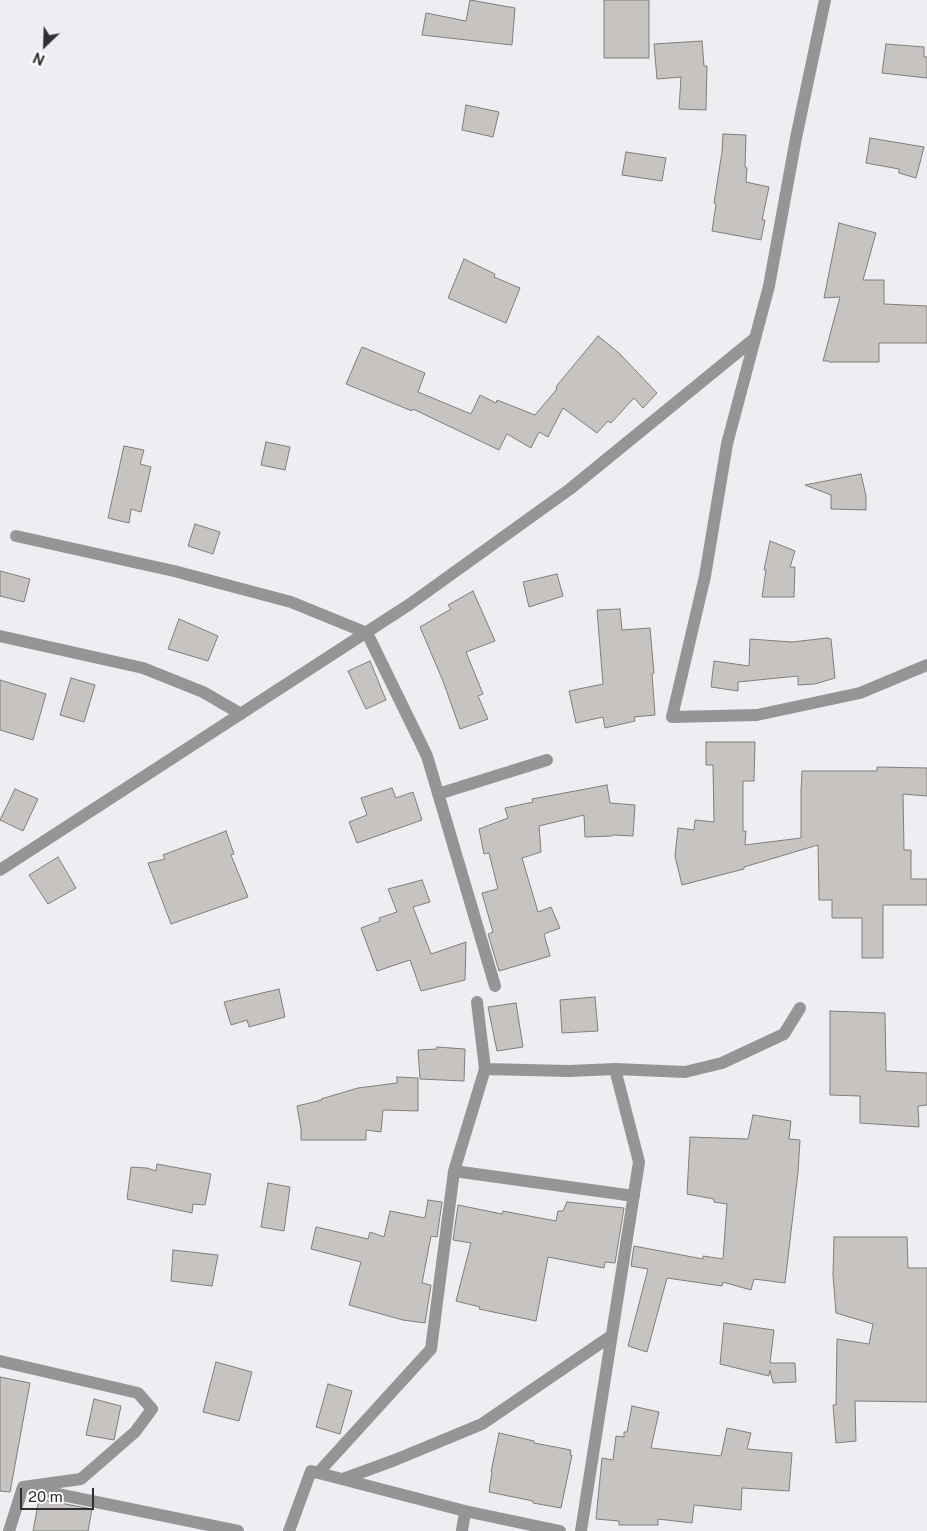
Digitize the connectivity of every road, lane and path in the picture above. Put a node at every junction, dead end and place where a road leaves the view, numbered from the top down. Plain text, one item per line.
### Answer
1 (825, 0) edge
2 (754, 339) junction
3 (16, 536) dead end
4 (367, 633) junction
5 (0, 636) edge
6 (927, 665) edge
7 (241, 714) junction
8 (547, 760) dead end
9 (438, 794) junction
10 (0, 870) edge
11 (495, 986) dead end
12 (477, 1002) dead end
13 (800, 1008) dead end
14 (485, 1069) junction
15 (615, 1069) junction
16 (454, 1171) junction
17 (634, 1196) junction
18 (611, 1336) junction
19 (0, 1361) edge
20 (318, 1473) junction
21 (343, 1479) junction
22 (23, 1487) junction
23 (465, 1511) junction
24 (9, 1531) edge
25 (238, 1531) edge
26 (289, 1531) edge
27 (462, 1531) edge
28 (560, 1531) edge
29 (581, 1531) edge

1 - 2 street
2 - 4 street
2 - 6 street
3 - 4 street
4 - 7 street
4 - 9 street
5 - 7 street
7 - 10 street
8 - 9 street
9 - 11 street
12 - 14 street
13 - 15 street
14 - 15 street
14 - 16 street
15 - 17 street
16 - 17 street
16 - 20 street
17 - 18 street
18 - 21 street
18 - 29 street
19 - 22 street
20 - 21 street
20 - 26 street
21 - 23 street
22 - 24 street
22 - 25 street
23 - 27 street
23 - 28 street

